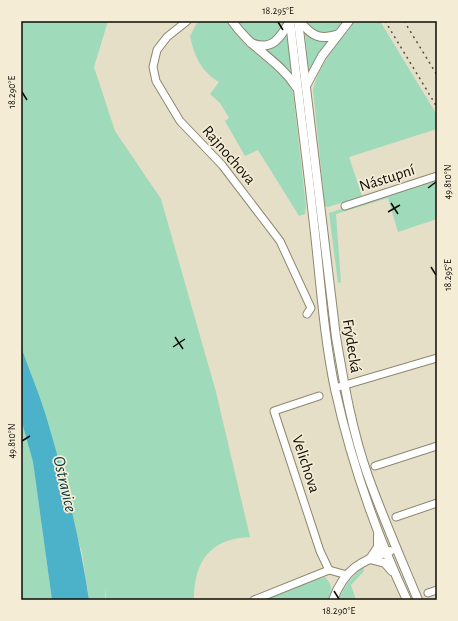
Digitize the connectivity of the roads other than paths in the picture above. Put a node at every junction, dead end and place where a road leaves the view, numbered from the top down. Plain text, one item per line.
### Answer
1 (187, 21) edge
2 (232, 21) edge
3 (290, 21) edge
4 (299, 21) edge
5 (349, 21) edge
6 (341, 32) junction
7 (246, 40) junction
8 (306, 84) junction
9 (298, 90) junction
10 (437, 176) edge
11 (345, 206) dead end
12 (307, 314) dead end
13 (437, 358) edge
14 (344, 385) junction
15 (335, 388) junction
16 (319, 396) dead end
17 (437, 446) edge
18 (375, 466) dead end
19 (437, 503) edge
20 (396, 517) dead end
21 (375, 521) junction
22 (397, 548) junction
23 (387, 552) junction
24 (369, 559) junction
25 (329, 570) junction
26 (347, 575) junction
27 (398, 579) junction
28 (437, 590) edge
29 (428, 593) dead end
30 (254, 600) edge
31 (333, 600) edge
32 (407, 600) edge
33 (418, 600) edge

1 - 12 street, Rajnochova
2 - 7 main road
3 - 7 main road
3 - 9 main road, Frýdecká
4 - 6 main road
4 - 8 main road, Frýdecká
5 - 6 main road
6 - 8 main road
7 - 9 main road
8 - 14 main road, Frýdecká
9 - 15 main road, Frýdecká
10 - 11 street, Nástupní
13 - 14 street
14 - 15 street
14 - 22 main road, Frýdecká
15 - 21 main road, Frýdecká
16 - 25 street, Velichova
17 - 18 street
19 - 20 street
21 - 23 main road, Frýdecká
21 - 24 main road
22 - 23 main road
22 - 33 main road, Frýdecká
23 - 24 main road
23 - 27 main road, Frýdecká
24 - 26 main road
24 - 27 main road
25 - 26 street
25 - 30 street
26 - 31 main road
27 - 32 main road, Frýdecká
28 - 29 street

